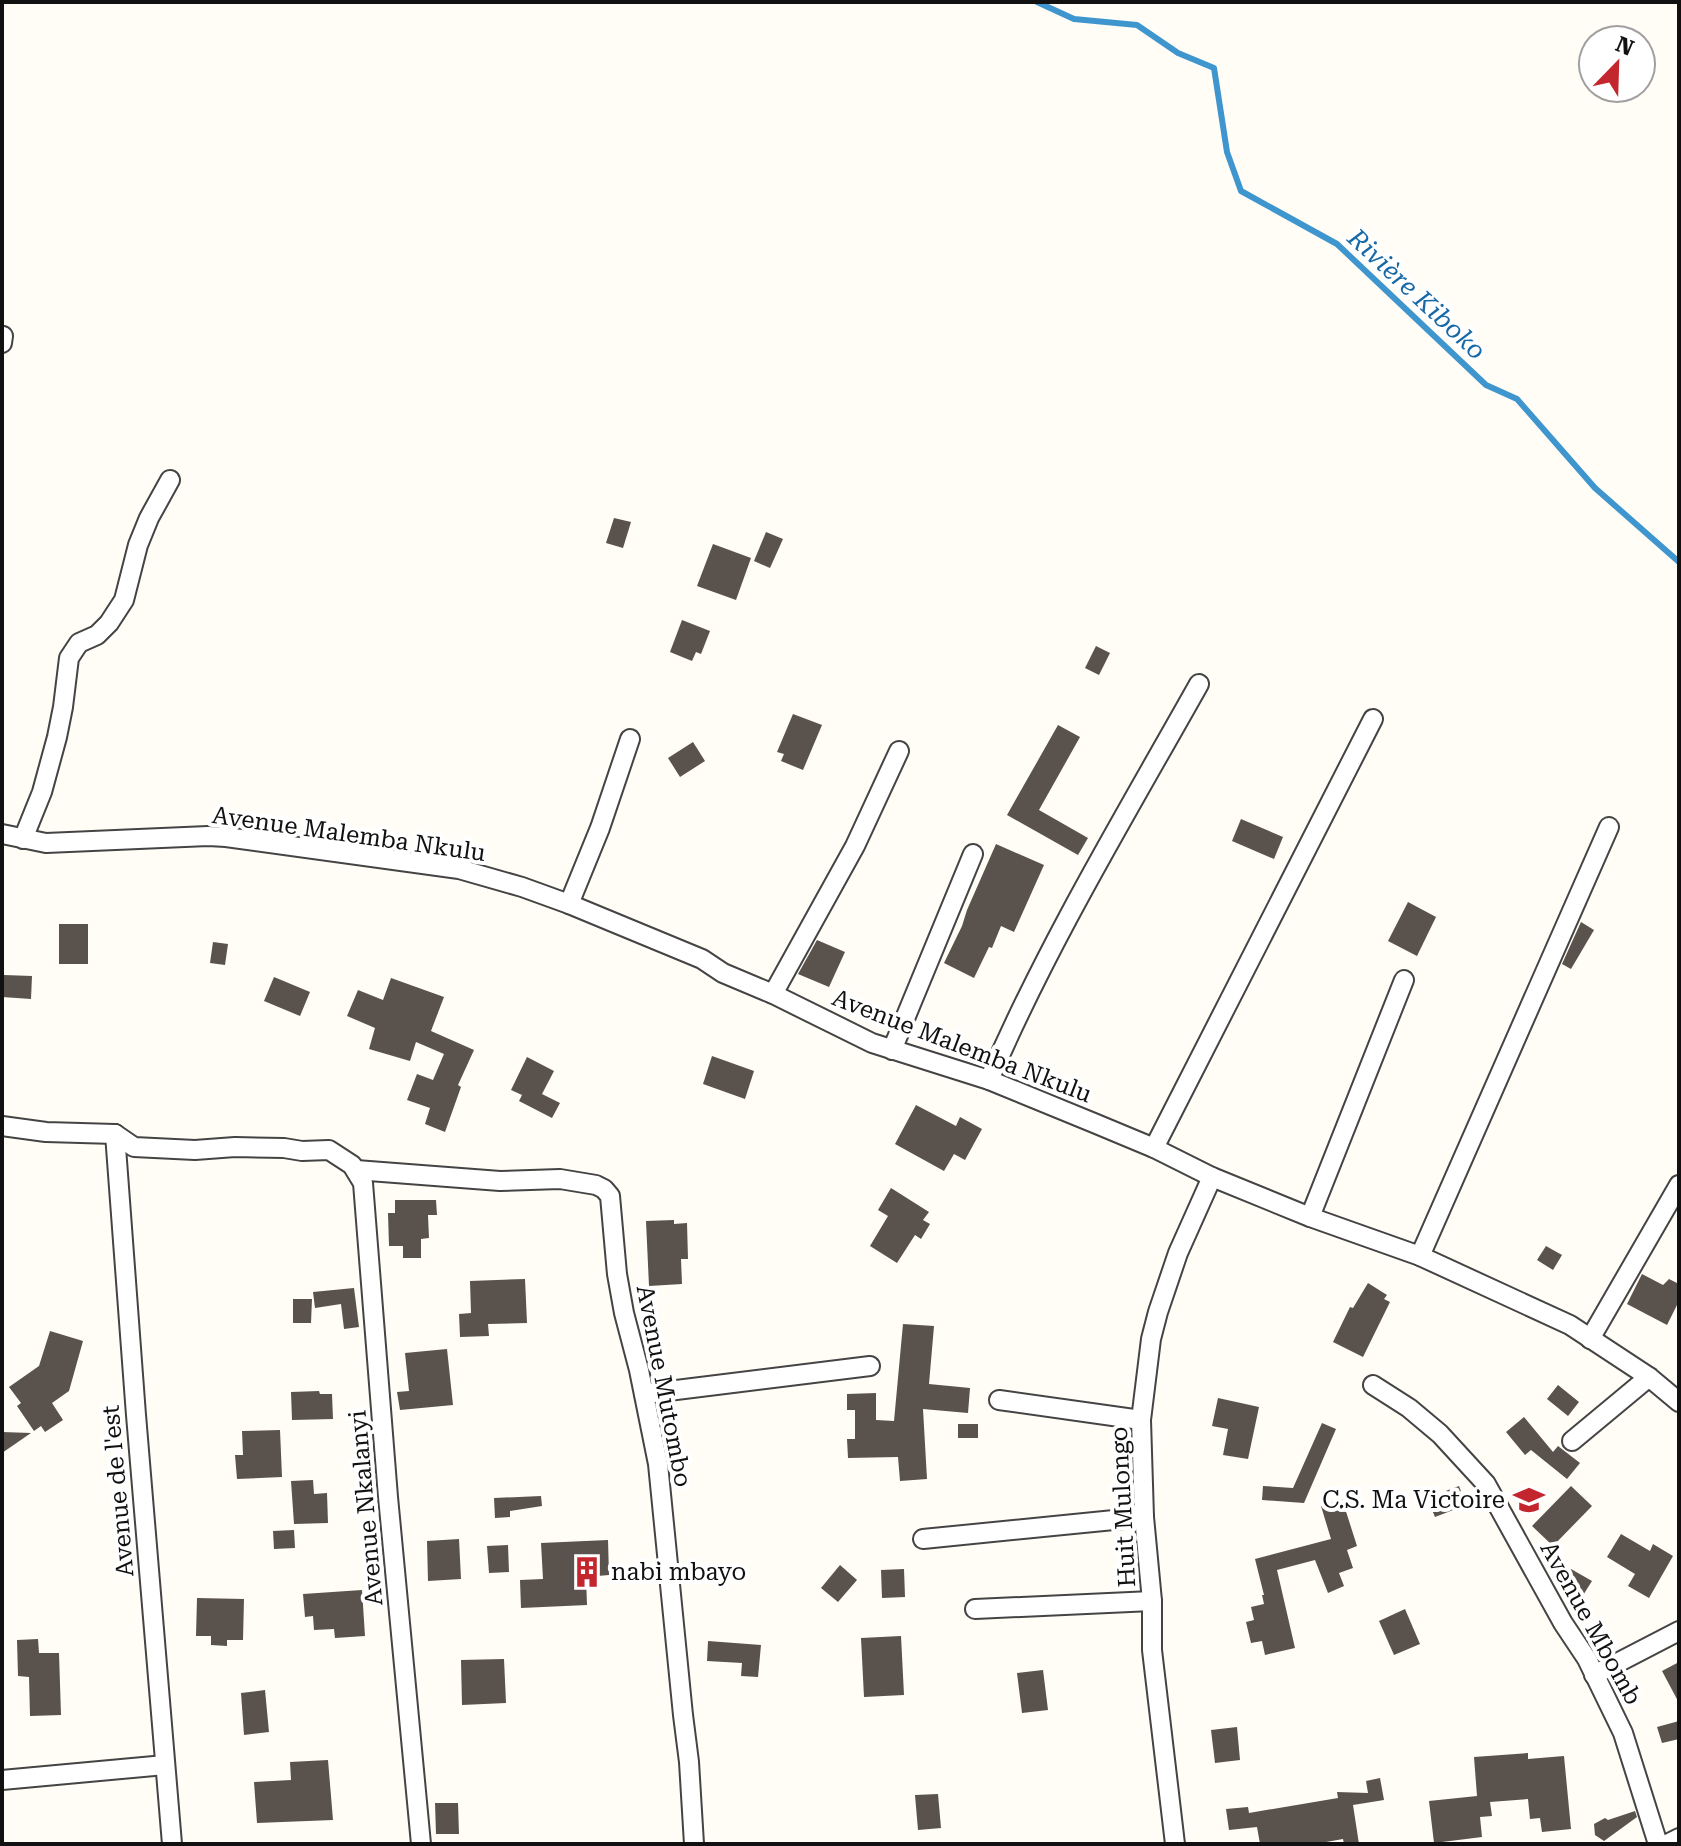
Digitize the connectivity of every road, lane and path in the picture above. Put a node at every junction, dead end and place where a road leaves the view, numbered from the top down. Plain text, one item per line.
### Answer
1 (170, 480) dead end
2 (1199, 684) dead end
3 (1373, 719) dead end
4 (630, 739) dead end
5 (899, 751) dead end
6 (1609, 827) dead end
7 (2, 834) edge
8 (23, 839) junction
9 (973, 854) dead end
10 (569, 904) junction
11 (1404, 980) dead end
12 (773, 994) junction
13 (892, 1050) junction
14 (989, 1080) junction
15 (2, 1126) edge
16 (115, 1134) junction
17 (1154, 1148) junction
18 (356, 1170) junction
19 (1212, 1177) junction
20 (1679, 1185) edge
21 (1310, 1217) junction
22 (1420, 1256) junction
23 (1590, 1339) junction
24 (870, 1366) dead end
25 (1649, 1377) junction
26 (1373, 1385) dead end
27 (644, 1394) junction
28 (999, 1400) dead end
29 (1679, 1402) edge
30 (1141, 1420) junction
31 (1572, 1441) dead end
32 (1144, 1517) junction
33 (923, 1539) dead end
34 (1152, 1601) junction
35 (975, 1609) dead end
36 (1679, 1631) edge
37 (1594, 1675) junction
38 (165, 1765) junction
39 (2, 1780) edge
40 (1679, 1838) edge
41 (172, 1844) edge
42 (421, 1844) edge
43 (694, 1844) edge
44 (1175, 1844) edge
45 (1658, 1844) edge
46 (1667, 1844) edge

1 - 8 street
2 - 14 street
3 - 17 street
4 - 10 street
5 - 12 street
6 - 22 street
7 - 8 street, Avenue Malemba Nkulu
8 - 10 street, Avenue Malemba Nkulu
9 - 13 street
10 - 12 street, Avenue Malemba Nkulu
11 - 21 street
12 - 13 street, Avenue Malemba Nkulu
13 - 14 street, Avenue Malemba Nkulu
14 - 17 street, Avenue Malemba Nkulu
15 - 16 street
16 - 18 street
16 - 38 street, Avenue de l'est
17 - 19 street, Avenue Malemba Nkulu
18 - 27 street, Avenue Mutombo
18 - 42 street, Avenue Nkalanyi
19 - 21 street, Avenue Malemba Nkulu
19 - 30 street, Huit Mulongo
20 - 23 street
21 - 22 street, Avenue Malemba Nkulu
22 - 23 street, Avenue Malemba Nkulu
23 - 25 street, Avenue Malemba Nkulu
24 - 27 street
25 - 29 street, Avenue Malemba Nkulu
25 - 31 street
26 - 37 street, Avenue Mbomb
27 - 43 street, Avenue Mutombo
28 - 30 street
30 - 32 street, Huit Mulongo
32 - 33 street
32 - 34 street, Huit Mulongo
34 - 35 street
34 - 44 street, Huit Mulongo
36 - 37 street
37 - 45 street, Avenue Mbomb
38 - 39 street
38 - 41 street, Avenue de l'est
40 - 46 street

